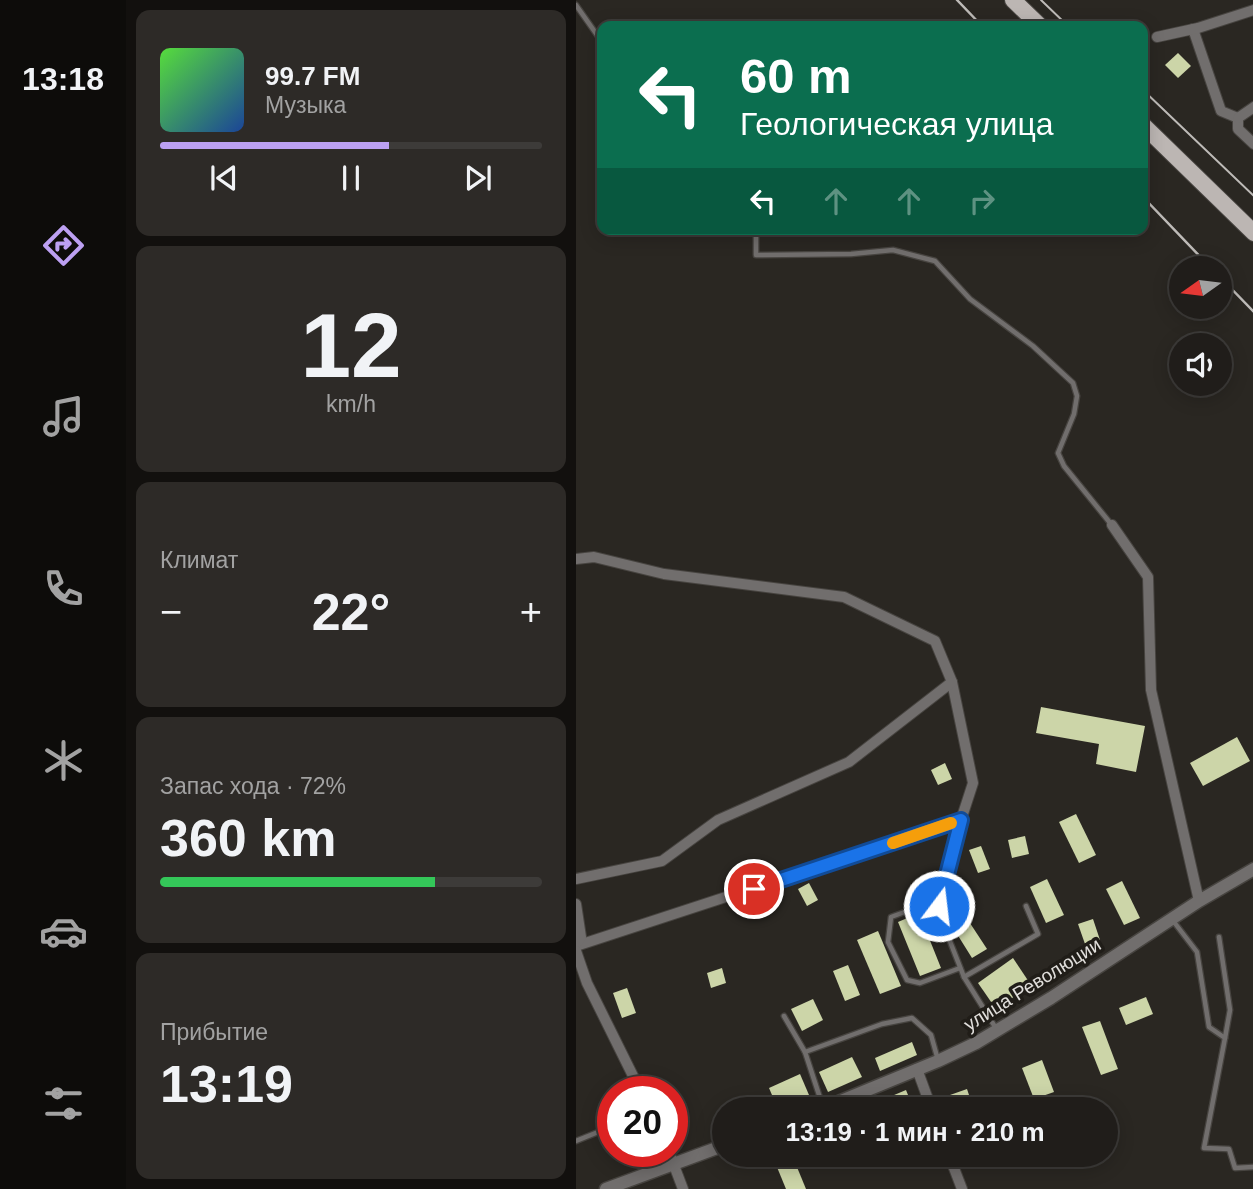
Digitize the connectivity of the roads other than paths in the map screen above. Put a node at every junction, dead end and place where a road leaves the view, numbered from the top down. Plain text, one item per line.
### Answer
1 (1014, 0) edge
2 (576, 5) edge
3 (1253, 10) edge
4 (1035, 21) edge
5 (1193, 29) junction
6 (597, 35) edge
7 (1157, 37) dead end
8 (1253, 107) edge
9 (1238, 118) junction
10 (1148, 130) edge
11 (1253, 144) edge
12 (1253, 233) edge
13 (756, 235) edge
14 (1112, 525) joint
15 (576, 559) edge
16 (952, 682) junction
17 (961, 820) junction
18 (1253, 869) edge
19 (576, 879) edge
20 (1199, 901) junction
21 (576, 904) edge
22 (939, 906) junction
23 (1026, 906) dead end
24 (1171, 918) junction
25 (1219, 937) dead end
26 (576, 945) edge
27 (576, 951) edge
28 (960, 968) junction
29 (964, 977) junction
30 (784, 1016) dead end
31 (997, 1031) junction
32 (1225, 1038) junction
33 (805, 1052) junction
34 (938, 1061) junction
35 (917, 1069) junction
36 (633, 1076) edge
37 (818, 1097) edge
38 (850, 1097) edge
39 (927, 1097) edge
40 (597, 1132) edge
41 (576, 1141) edge
42 (712, 1148) edge
43 (688, 1154) edge
44 (653, 1167) edge
45 (675, 1167) edge
46 (954, 1167) edge
47 (1253, 1167) edge
48 (606, 1189) edge
49 (683, 1189) edge
50 (962, 1189) edge

1 - 4 main road
2 - 6 lane
3 - 5 street
5 - 7 street
5 - 9 street
8 - 9 street
9 - 11 street
10 - 12 main road
13 - 14 lane
14 - 20 street
15 - 16 street
16 - 17 street
16 - 19 street
17 - 22 lane
17 - 26 street
18 - 20 street, улица Революции
20 - 24 street, улица Революции
21 - 26 street
22 - 28 lane
22 - 28 lane
23 - 29 lane
24 - 31 street, улица Революции
24 - 32 lane
25 - 32 lane
27 - 36 street
28 - 29 lane
29 - 31 lane
30 - 33 lane
31 - 34 street, улица Революции
32 - 47 lane
33 - 34 lane
33 - 37 lane
34 - 35 street, улица Революции
35 - 38 street, улица Революции
35 - 39 street
40 - 41 lane
42 - 43 street
44 - 48 street
45 - 49 street
46 - 50 street

